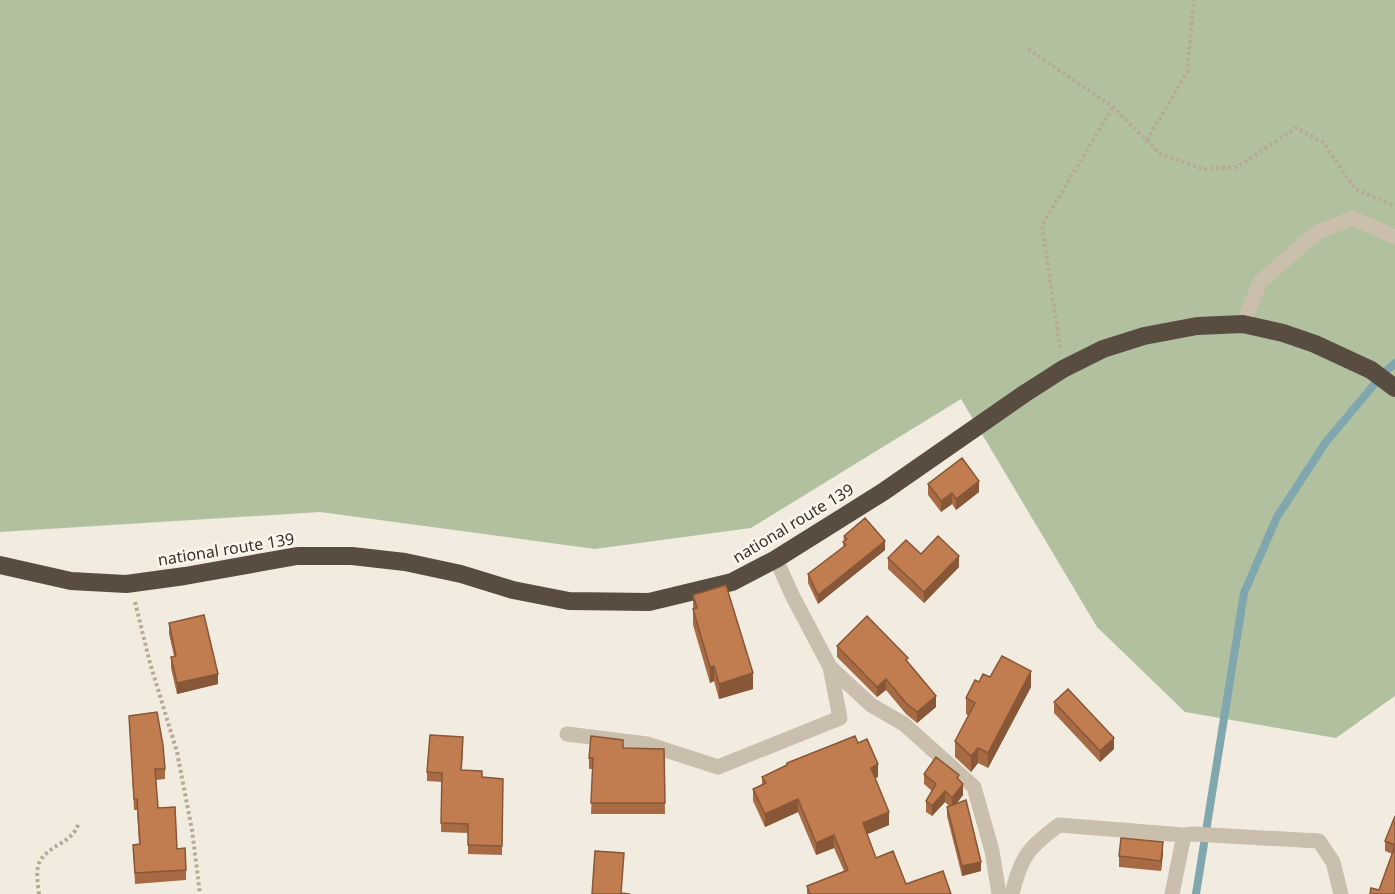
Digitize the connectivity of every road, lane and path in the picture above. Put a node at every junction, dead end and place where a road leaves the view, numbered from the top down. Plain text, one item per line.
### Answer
1 (1194, 0) edge
2 (1028, 49) dead end
3 (1113, 107) junction
4 (1147, 140) junction
5 (1395, 206) edge
6 (1395, 237) edge
7 (1243, 324) junction
8 (1063, 369) junction
9 (1395, 388) edge
10 (776, 559) junction
11 (0, 565) edge
12 (131, 584) junction
13 (830, 667) junction
14 (567, 734) dead end
15 (79, 822) dead end
16 (1184, 835) junction
17 (39, 894) edge
18 (200, 894) edge
19 (999, 894) edge
20 (1012, 894) edge
21 (1172, 894) edge
22 (1341, 894) edge

1 - 4 path
2 - 3 path
3 - 4 path
3 - 8 path
4 - 5 path
6 - 7 street
7 - 8 highway, national route 139
7 - 9 highway, national route 139
8 - 10 highway, national route 139
10 - 12 highway, national route 139
10 - 13 street
11 - 12 highway, national route 139
12 - 18 path
13 - 14 street
13 - 19 street
15 - 17 path
16 - 20 street
16 - 21 street
16 - 22 street

